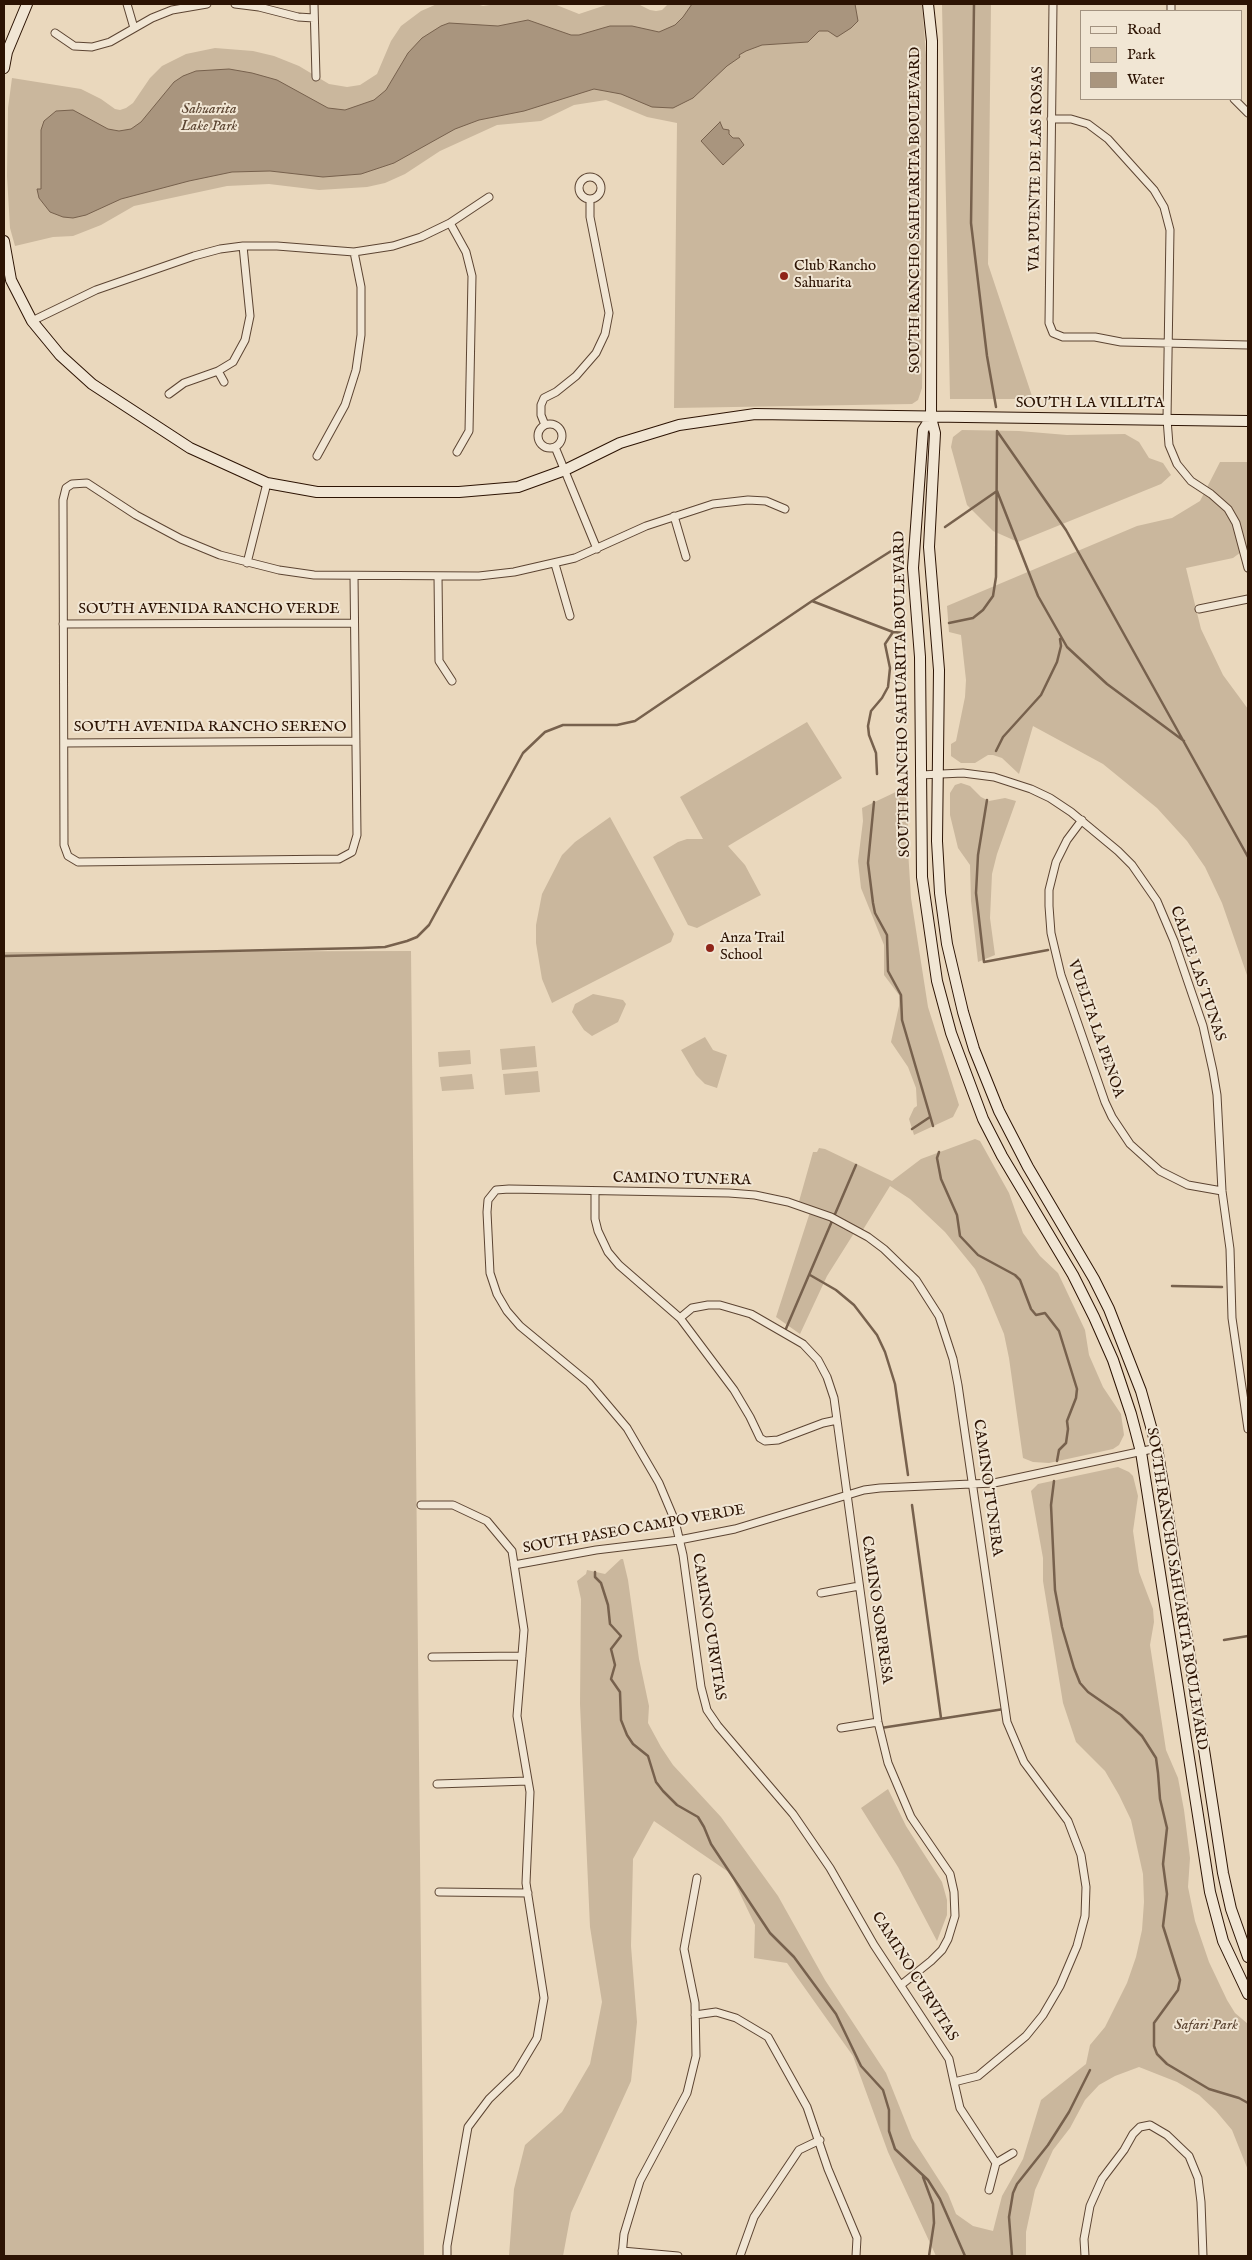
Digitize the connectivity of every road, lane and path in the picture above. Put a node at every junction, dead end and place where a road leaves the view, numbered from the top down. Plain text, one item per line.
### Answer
1 (27, 4) edge
2 (126, 4) edge
3 (207, 4) edge
4 (235, 4) edge
5 (314, 4) edge
6 (928, 4) edge
7 (1053, 4) edge
8 (314, 18) junction
9 (134, 28) junction
10 (54, 33) dead end
11 (4, 68) edge
12 (316, 77) dead end
13 (1235, 100) edge
14 (1248, 113) edge
15 (1051, 119) junction
16 (489, 197) dead end
17 (590, 199) dead end
18 (450, 223) junction
19 (4, 241) edge
20 (243, 246) junction
21 (354, 252) junction
22 (32, 322) junction
23 (1168, 343) junction
24 (1248, 345) edge
25 (218, 371) junction
26 (224, 382) dead end
27 (169, 394) dead end
28 (931, 418) junction
29 (1167, 419) junction
30 (1248, 421) edge
31 (545, 425) junction
32 (555, 447) junction
33 (457, 452) dead end
34 (317, 456) dead end
35 (565, 470) junction
36 (266, 483) junction
37 (784, 509) dead end
38 (674, 516) junction
39 (597, 549) junction
40 (686, 557) dead end
41 (247, 563) junction
42 (554, 564) junction
43 (1248, 568) edge
44 (354, 576) junction
45 (438, 576) junction
46 (1248, 599) edge
47 (1199, 609) dead end
48 (570, 616) dead end
49 (354, 623) junction
50 (63, 624) junction
51 (452, 681) dead end
52 (356, 741) junction
53 (64, 742) junction
54 (937, 773) junction
55 (920, 775) junction
56 (1082, 820) junction
57 (1222, 1191) junction
58 (595, 1192) junction
59 (491, 1194) joint
60 (680, 1318) junction
61 (837, 1420) junction
62 (1248, 1429) edge
63 (1157, 1448) junction
64 (1141, 1452) junction
65 (972, 1484) junction
66 (846, 1494) junction
67 (421, 1505) dead end
68 (679, 1540) junction
69 (514, 1565) junction
70 (859, 1586) junction
71 (821, 1593) dead end
72 (522, 1656) junction
73 (432, 1657) dead end
74 (878, 1722) junction
75 (841, 1728) dead end
76 (528, 1781) junction
77 (437, 1784) dead end
78 (697, 1878) dead end
79 (438, 1892) dead end
80 (528, 1893) junction
81 (1248, 1957) edge
82 (900, 1986) junction
83 (1248, 1994) edge
84 (695, 2015) junction
85 (954, 2082) junction
86 (820, 2140) junction
87 (1013, 2153) dead end
88 (996, 2163) junction
89 (989, 2190) dead end
90 (622, 2254) edge
91 (447, 2256) edge
92 (678, 2256) edge
93 (740, 2256) edge
94 (856, 2256) edge
95 (1085, 2256) edge
96 (1203, 2256) edge

1 - 11 street
2 - 9 street
3 - 9 street
4 - 8 street
5 - 8 street
6 - 28 street, SOUTH RANCHO SAHUARITA BOULEVARD
7 - 15 street, VIA PUENTE DE LAS ROSAS
8 - 12 street
9 - 10 street
13 - 14 street
15 - 23 street
15 - 23 street, VIA PUENTE DE LAS ROSAS
16 - 18 street
17 - 31 street
18 - 21 street
18 - 33 street
19 - 22 street, SOUTH LA VILLITA
20 - 21 street
20 - 22 street
20 - 25 street
21 - 34 street
22 - 36 street, SOUTH LA VILLITA
23 - 24 street
23 - 29 street
25 - 26 street
25 - 27 street
28 - 29 street, SOUTH LA VILLITA
28 - 35 street, SOUTH LA VILLITA
28 - 54 street, SOUTH RANCHO SAHUARITA BOULEVARD
28 - 55 street, SOUTH RANCHO SAHUARITA BOULEVARD
29 - 30 street, SOUTH LA VILLITA
29 - 43 street
31 - 32 street
31 - 32 street
32 - 35 street
35 - 36 street, SOUTH LA VILLITA
35 - 39 street
36 - 41 street
37 - 38 street
38 - 39 street
38 - 40 street
39 - 42 street
41 - 44 street
41 - 50 street
42 - 45 street
42 - 48 street
44 - 45 street
44 - 49 street
45 - 51 street
46 - 47 street
49 - 50 street, SOUTH AVENIDA RANCHO VERDE
49 - 52 street
50 - 53 street
52 - 53 street, SOUTH AVENIDA RANCHO SERENO
52 - 53 street
54 - 55 street, CALLE LAS TUNAS
54 - 56 street, CALLE LAS TUNAS
54 - 63 street, SOUTH RANCHO SAHUARITA BOULEVARD
55 - 64 street, SOUTH RANCHO SAHUARITA BOULEVARD
56 - 57 street, CALLE LAS TUNAS
56 - 57 street, VUELTA LA PENOA
57 - 62 street, CALLE LAS TUNAS
58 - 59 street, CAMINO TUNERA
58 - 60 street
58 - 65 street, CAMINO TUNERA
59 - 68 street, CAMINO CURVITAS
60 - 61 street, CAMINO SORPRESA
60 - 61 street
61 - 66 street, CAMINO SORPRESA
63 - 64 street, SOUTH PASEO CAMPO VERDE
63 - 81 street, SOUTH RANCHO SAHUARITA BOULEVARD
64 - 65 street, SOUTH PASEO CAMPO VERDE
64 - 83 street, SOUTH RANCHO SAHUARITA BOULEVARD
65 - 66 street, SOUTH PASEO CAMPO VERDE
65 - 85 street, CAMINO TUNERA
66 - 68 street, SOUTH PASEO CAMPO VERDE
66 - 70 street, CAMINO SORPRESA
67 - 69 street
68 - 69 street, SOUTH PASEO CAMPO VERDE
68 - 82 street, CAMINO CURVITAS
69 - 72 street
70 - 71 street
70 - 74 street, CAMINO SORPRESA
72 - 73 street
72 - 76 street
74 - 75 street
74 - 82 street, CAMINO SORPRESA
76 - 77 street
76 - 80 street
78 - 84 street
79 - 80 street
80 - 91 street
82 - 85 street, CAMINO CURVITAS
84 - 86 street
84 - 90 street
85 - 88 street, CAMINO CURVITAS
86 - 93 street
86 - 94 street
87 - 88 street
88 - 89 street
90 - 92 street
95 - 96 street

